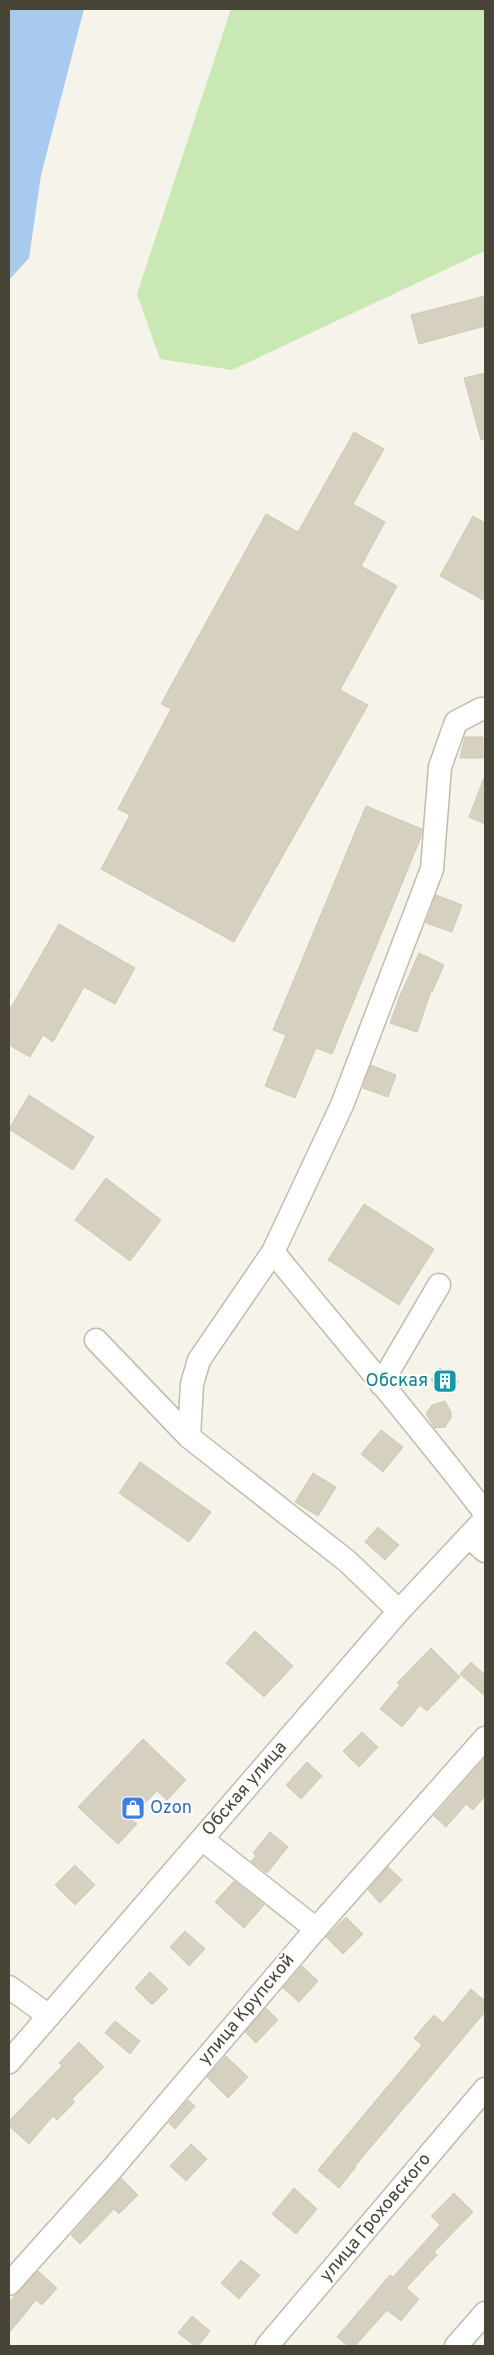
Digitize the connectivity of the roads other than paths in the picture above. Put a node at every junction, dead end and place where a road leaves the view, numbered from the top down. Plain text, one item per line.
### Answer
1 (485, 709) edge
2 (273, 1252) junction
3 (439, 1285) dead end
4 (96, 1340) dead end
5 (382, 1384) junction
6 (189, 1437) junction
7 (485, 1513) edge
8 (485, 1519) edge
9 (477, 1544) edge
10 (399, 1611) junction
11 (485, 1738) edge
12 (202, 1838) junction
13 (316, 1929) junction
14 (9, 1987) edge
15 (49, 2016) junction
16 (9, 2062) edge
17 (485, 2089) edge
18 (9, 2284) edge
19 (485, 2313) edge
20 (267, 2346) edge
21 (456, 2346) edge

1 - 2 street
2 - 5 street
2 - 6 street
3 - 5 street
4 - 6 street
5 - 7 street
6 - 10 street
8 - 9 street, Обская улица
9 - 10 street, Обская улица
10 - 12 street, Обская улица
11 - 13 street, улица Крупской
12 - 13 street
12 - 15 street, Обская улица
13 - 18 street, улица Крупской
14 - 15 street
15 - 16 street, Обская улица
17 - 20 street, улица Гроховского
19 - 21 street

